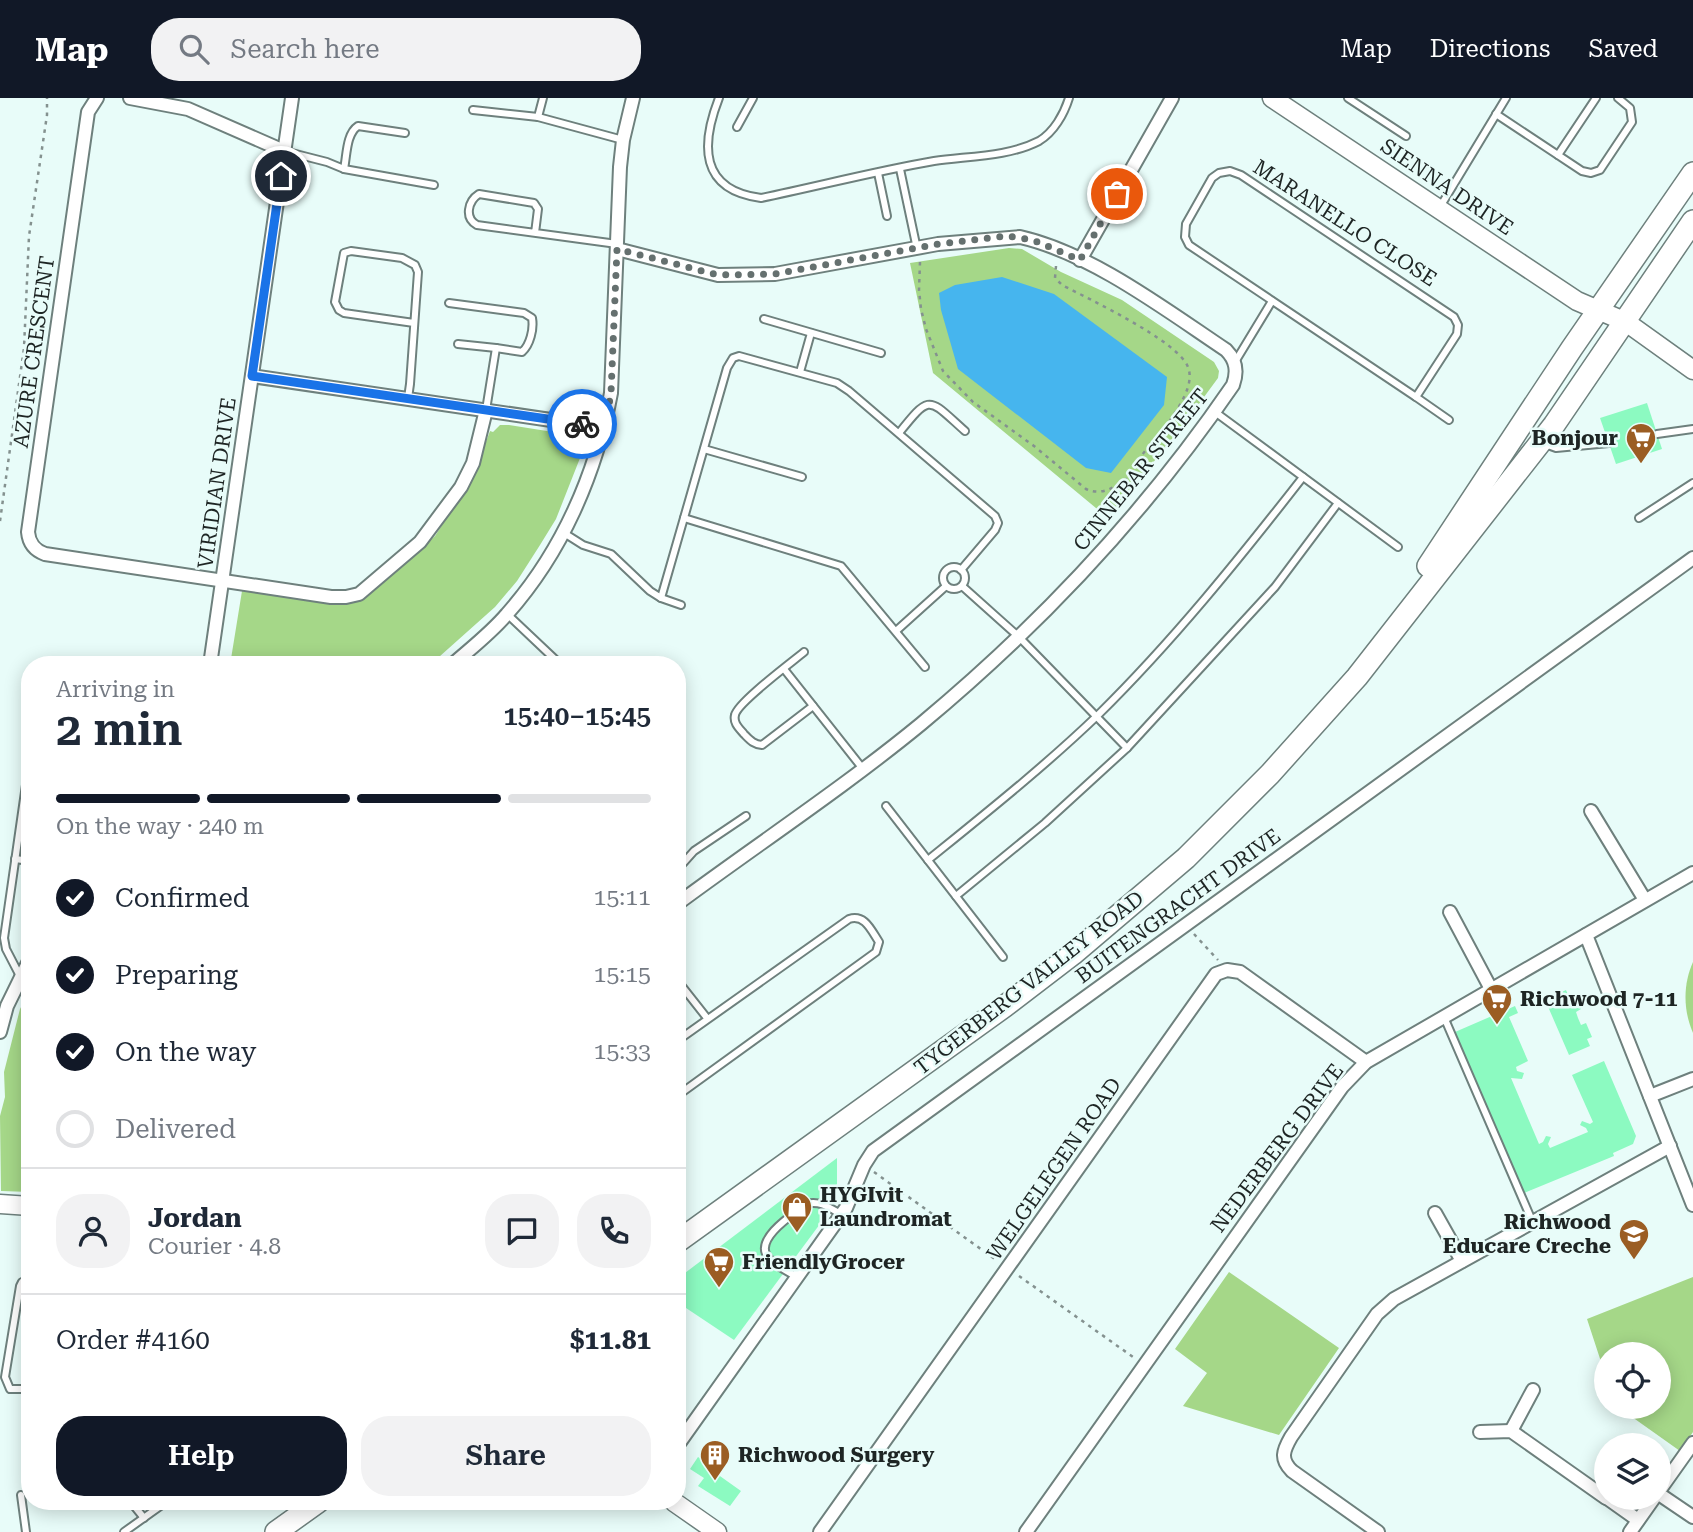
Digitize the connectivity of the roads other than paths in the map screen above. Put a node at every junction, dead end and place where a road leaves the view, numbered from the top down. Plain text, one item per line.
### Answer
1 (97, 98) edge
2 (130, 98) edge
3 (292, 98) edge
4 (543, 98) edge
5 (633, 98) edge
6 (719, 98) edge
7 (753, 98) edge
8 (1069, 98) edge
9 (1172, 98) edge
10 (1272, 98) edge
11 (1348, 98) edge
12 (1506, 98) edge
13 (1596, 98) edge
14 (1618, 98) edge
15 (473, 110) dead end
16 (1496, 114) junction
17 (538, 117) junction
18 (737, 127) dead end
19 (405, 133) dead end
20 (1406, 136) dead end
21 (623, 140) junction
22 (284, 151) junction
23 (1558, 155) junction
24 (344, 169) junction
25 (900, 169) junction
26 (878, 173) junction
27 (1693, 173) edge
28 (434, 185) dead end
29 (1439, 209) junction
30 (887, 216) dead end
31 (1693, 221) edge
32 (535, 233) junction
33 (617, 246) junction
34 (918, 253) junction
35 (1080, 260) junction
36 (1272, 301) junction
37 (449, 303) dead end
38 (1598, 311) junction
39 (764, 319) dead end
40 (1626, 322) junction
41 (414, 323) junction
42 (811, 333) junction
43 (458, 344) dead end
44 (496, 348) junction
45 (881, 353) dead end
46 (1235, 362) junction
47 (1693, 370) edge
48 (800, 372) junction
49 (252, 376) junction
50 (1416, 397) junction
51 (408, 399) junction
52 (486, 410) junction
53 (1215, 412) junction
54 (1449, 420) dead end
55 (605, 428) junction
56 (1693, 429) edge
57 (965, 431) dead end
58 (899, 433) junction
59 (1657, 434) dead end
60 (1541, 442) junction
61 (1609, 443) dead end
62 (704, 449) junction
63 (802, 477) dead end
64 (1303, 477) junction
65 (1693, 483) edge
66 (1338, 503) junction
67 (684, 518) junction
68 (1639, 518) dead end
69 (564, 533) junction
70 (1398, 547) dead end
71 (1693, 558) edge
72 (961, 570) junction
73 (222, 580) junction
74 (946, 586) junction
75 (962, 586) junction
76 (661, 598) junction
77 (681, 605) dead end
78 (507, 614) junction
79 (896, 631) junction
80 (1019, 637) junction
81 (804, 652) dead end
82 (1374, 654) junction
83 (211, 656) edge
84 (462, 656) edge
85 (551, 656) edge
86 (925, 667) dead end
87 (784, 669) junction
88 (813, 706) junction
89 (1097, 716) junction
90 (1126, 748) junction
91 (863, 769) junction
92 (886, 806) dead end
93 (1591, 811) dead end
94 (746, 816) dead end
95 (21, 818) edge
96 (15, 859) junction
97 (21, 860) edge
98 (686, 860) edge
99 (928, 860) junction
100 (1693, 873) edge
101 (686, 896) edge
102 (956, 896) junction
103 (1645, 900) junction
104 (1450, 912) dead end
105 (1586, 935) junction
106 (1003, 957) dead end
107 (20, 976) joint
108 (1491, 989) junction
109 (686, 991) edge
110 (1444, 1017) junction
111 (707, 1018) junction
112 (0, 1032) edge
113 (686, 1034) edge
114 (1366, 1062) junction
115 (1693, 1079) edge
116 (686, 1089) edge
117 (1650, 1096) junction
118 (1670, 1146) junction
119 (0, 1204) edge
120 (21, 1205) edge
121 (1693, 1205) edge
122 (1435, 1213) dead end
123 (842, 1215) junction
124 (1533, 1223) junction
125 (686, 1236) edge
126 (1462, 1261) junction
127 (797, 1278) junction
128 (21, 1284) edge
129 (1, 1339) edge
130 (11, 1341) junction
131 (21, 1390) edge
132 (1532, 1390) dead end
133 (1511, 1431) junction
134 (1480, 1432) dead end
135 (686, 1433) edge
136 (1693, 1443) edge
137 (1671, 1475) edge
138 (1594, 1489) edge
139 (1671, 1501) edge
140 (23, 1510) edge
141 (138, 1510) edge
142 (155, 1510) edge
143 (307, 1510) edge
144 (685, 1510) edge
145 (1624, 1510) edge
146 (1645, 1510) edge
147 (1693, 1517) edge
148 (144, 1518) junction
149 (1638, 1520) junction
150 (26, 1532) edge
151 (124, 1532) edge
152 (276, 1532) edge
153 (716, 1532) edge
154 (820, 1532) edge
155 (1026, 1532) edge
156 (1378, 1532) edge
157 (1630, 1532) edge

1 - 73 street, AZURE CRESCENT
2 - 22 street
3 - 22 street, VIRIDIAN DRIVE
4 - 17 lane
5 - 21 street
6 - 26 lane
7 - 18 lane
8 - 25 lane
9 - 35 street
10 - 29 street, SIENNA DRIVE
11 - 20 lane
12 - 16 lane
13 - 23 lane
14 - 23 lane
15 - 17 lane
16 - 23 lane
16 - 29 lane
17 - 21 lane
19 - 24 lane
21 - 33 street
22 - 24 lane
22 - 49 street, VIRIDIAN DRIVE
24 - 28 lane
25 - 26 lane
25 - 34 lane
26 - 30 lane
27 - 38 main road, TYGERBERG VALLEY ROAD
29 - 38 street, SIENNA DRIVE
31 - 40 main road, TYGERBERG VALLEY ROAD
32 - 32 lane
32 - 33 lane
33 - 34 street
33 - 55 street
34 - 35 street
35 - 46 street
36 - 46 lane
36 - 50 lane, MARANELLO CLOSE
36 - 50 lane, MARANELLO CLOSE
37 - 44 lane
38 - 40 street, SIENNA DRIVE
38 - 82 main road, TYGERBERG VALLEY ROAD
39 - 42 lane
40 - 47 street
40 - 60 main road, TYGERBERG VALLEY ROAD
41 - 41 lane
41 - 51 lane
42 - 45 lane
42 - 48 lane
43 - 44 lane
44 - 52 lane
46 - 53 street, CINNEBAR STREET
48 - 58 lane
48 - 62 lane
49 - 51 street
49 - 73 street, VIRIDIAN DRIVE
50 - 54 lane, MARANELLO CLOSE
51 - 52 street
52 - 55 street
52 - 73 street
53 - 64 lane
53 - 80 street, CINNEBAR STREET
55 - 69 street
56 - 59 lane
57 - 58 lane
58 - 72 lane
60 - 61 lane
60 - 82 main road, TYGERBERG VALLEY ROAD
62 - 63 lane
62 - 67 lane
64 - 66 lane
64 - 89 lane
65 - 68 lane
66 - 70 lane
66 - 90 lane
67 - 76 lane
67 - 79 lane
69 - 76 lane
69 - 78 street
71 - 123 street, BUITENGRACHT DRIVE
72 - 74 lane
72 - 75 lane
73 - 83 street, VIRIDIAN DRIVE
74 - 75 lane
74 - 79 lane
75 - 80 lane
76 - 77 lane
78 - 84 street
78 - 85 lane
79 - 86 lane
80 - 89 lane
80 - 91 street, CINNEBAR STREET
81 - 87 lane
82 - 125 main road, TYGERBERG VALLEY ROAD
87 - 88 lane
87 - 88 lane
88 - 91 lane
89 - 90 lane
89 - 99 lane
90 - 102 lane
91 - 101 street, CINNEBAR STREET
92 - 99 lane
93 - 103 street
94 - 98 lane
95 - 96 lane
96 - 97 lane
96 - 107 lane
99 - 102 lane
100 - 103 street, NEDERBERG DRIVE
102 - 106 lane
103 - 105 street, NEDERBERG DRIVE
104 - 108 street
105 - 108 street, NEDERBERG DRIVE
105 - 117 street
107 - 112 street
108 - 110 street, NEDERBERG DRIVE
109 - 111 lane
110 - 114 street, NEDERBERG DRIVE
110 - 124 lane
111 - 113 lane
111 - 116 lane
114 - 154 street, WELGELEGEN ROAD
114 - 155 street, NEDERBERG DRIVE
115 - 117 street
117 - 118 street
118 - 121 street
118 - 124 street
119 - 120 street
122 - 126 street
123 - 127 street, BUITENGRACHT DRIVE
123 - 127 lane
124 - 126 street
126 - 156 street
127 - 135 street, BUITENGRACHT DRIVE
128 - 130 lane
129 - 130 lane
130 - 131 lane
132 - 133 street
133 - 134 street
133 - 138 street
136 - 137 street
139 - 147 street
140 - 150 lane
141 - 148 lane
142 - 148 lane
143 - 152 main road
144 - 153 street
145 - 149 street
146 - 149 street
148 - 151 lane
149 - 157 street

